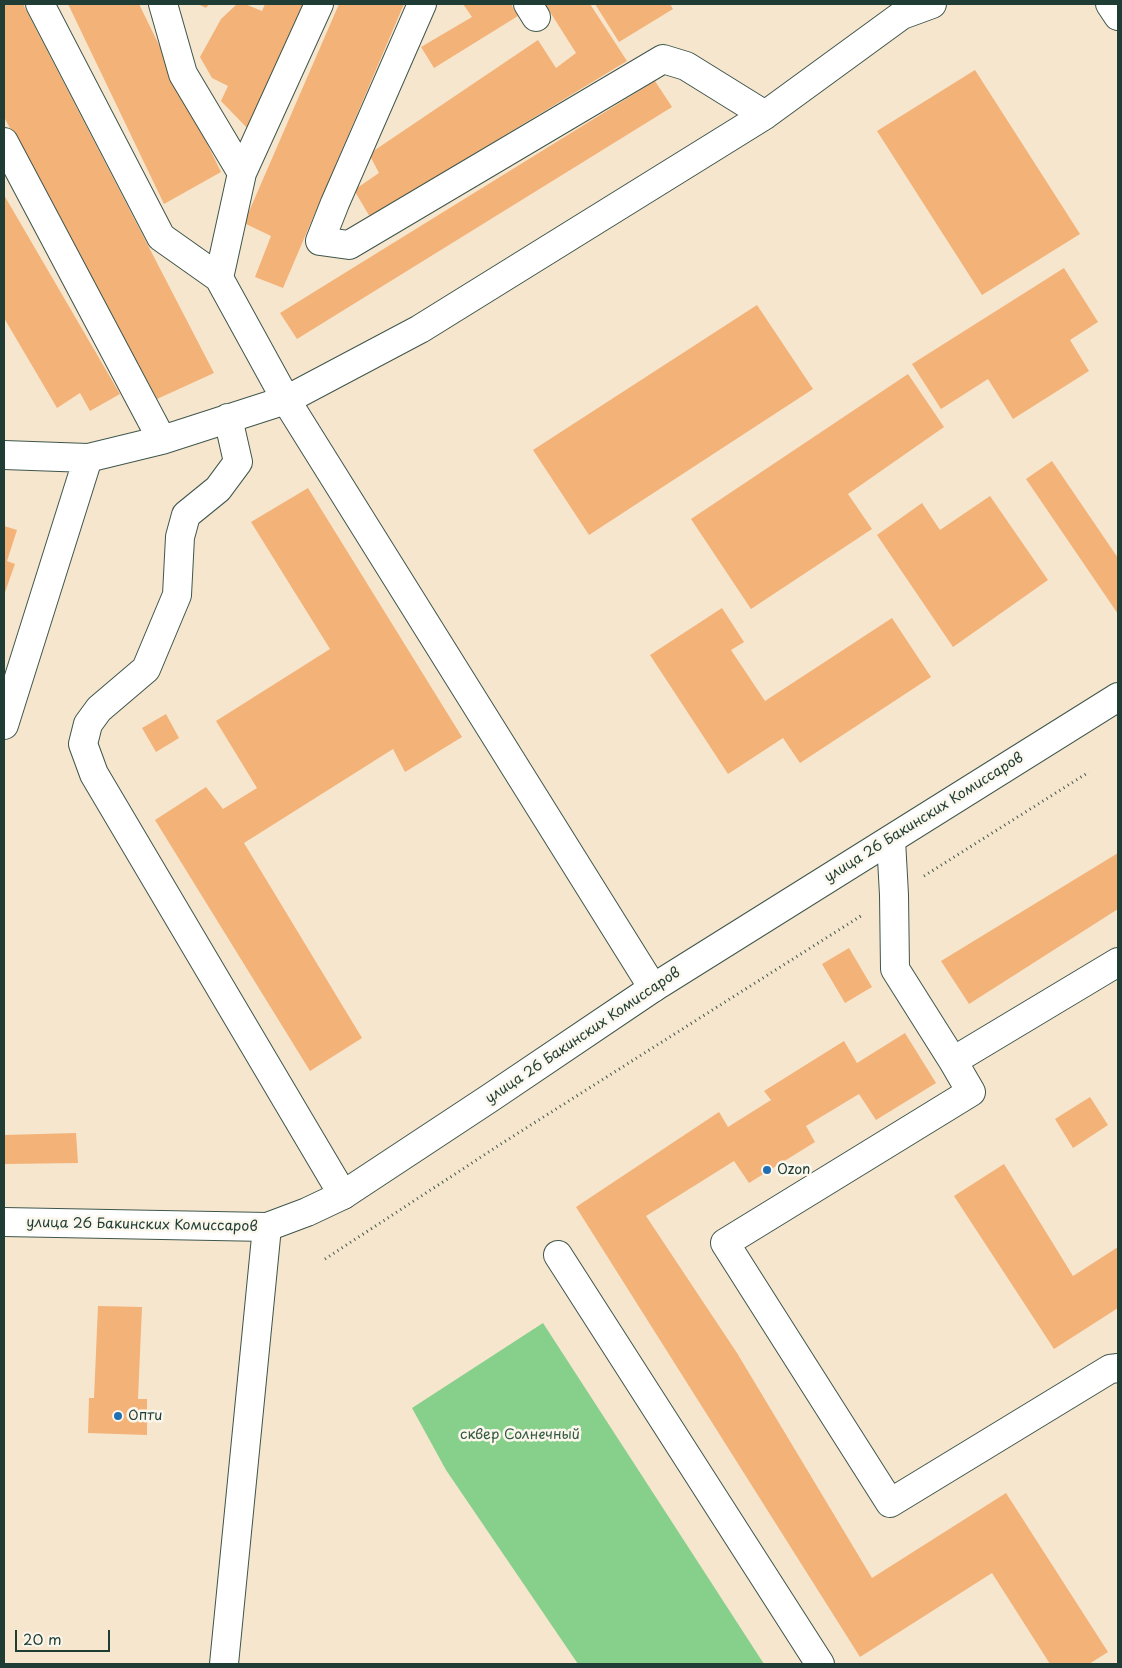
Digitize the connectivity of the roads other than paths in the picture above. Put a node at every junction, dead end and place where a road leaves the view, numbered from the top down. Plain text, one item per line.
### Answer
1 (40, 4) edge
2 (163, 4) edge
3 (319, 4) edge
4 (422, 4) edge
5 (932, 4) edge
6 (1110, 4) edge
7 (905, 9) edge
8 (1118, 16) edge
9 (765, 115) junction
10 (4, 142) edge
11 (242, 173) junction
12 (219, 278) junction
13 (286, 400) junction
14 (228, 418) junction
15 (162, 440) junction
16 (4, 455) edge
17 (88, 458) junction
18 (1118, 697) edge
19 (4, 725) edge
20 (890, 840) junction
21 (1118, 962) edge
22 (653, 988) junction
23 (953, 1061) junction
24 (343, 1195) junction
25 (4, 1222) edge
26 (267, 1227) junction
27 (558, 1254) dead end
28 (1118, 1368) edge
29 (224, 1664) edge
30 (820, 1664) edge

1 - 12 street
2 - 11 street
3 - 11 street
4 - 9 street
5 - 7 street
6 - 8 street
7 - 9 street
9 - 13 street
10 - 15 street
11 - 12 street
12 - 13 street
13 - 14 street
13 - 22 street
14 - 15 street
14 - 24 street
15 - 17 street
16 - 17 street
17 - 19 street
18 - 20 street, улица 26 Бакинских Комиссаров
20 - 22 street, улица 26 Бакинских Комиссаров
20 - 23 street
21 - 23 street
22 - 24 street, улица 26 Бакинских Комиссаров
23 - 28 street
24 - 26 street, улица 26 Бакинских Комиссаров
25 - 26 street, улица 26 Бакинских Комиссаров
26 - 29 street
27 - 30 street

